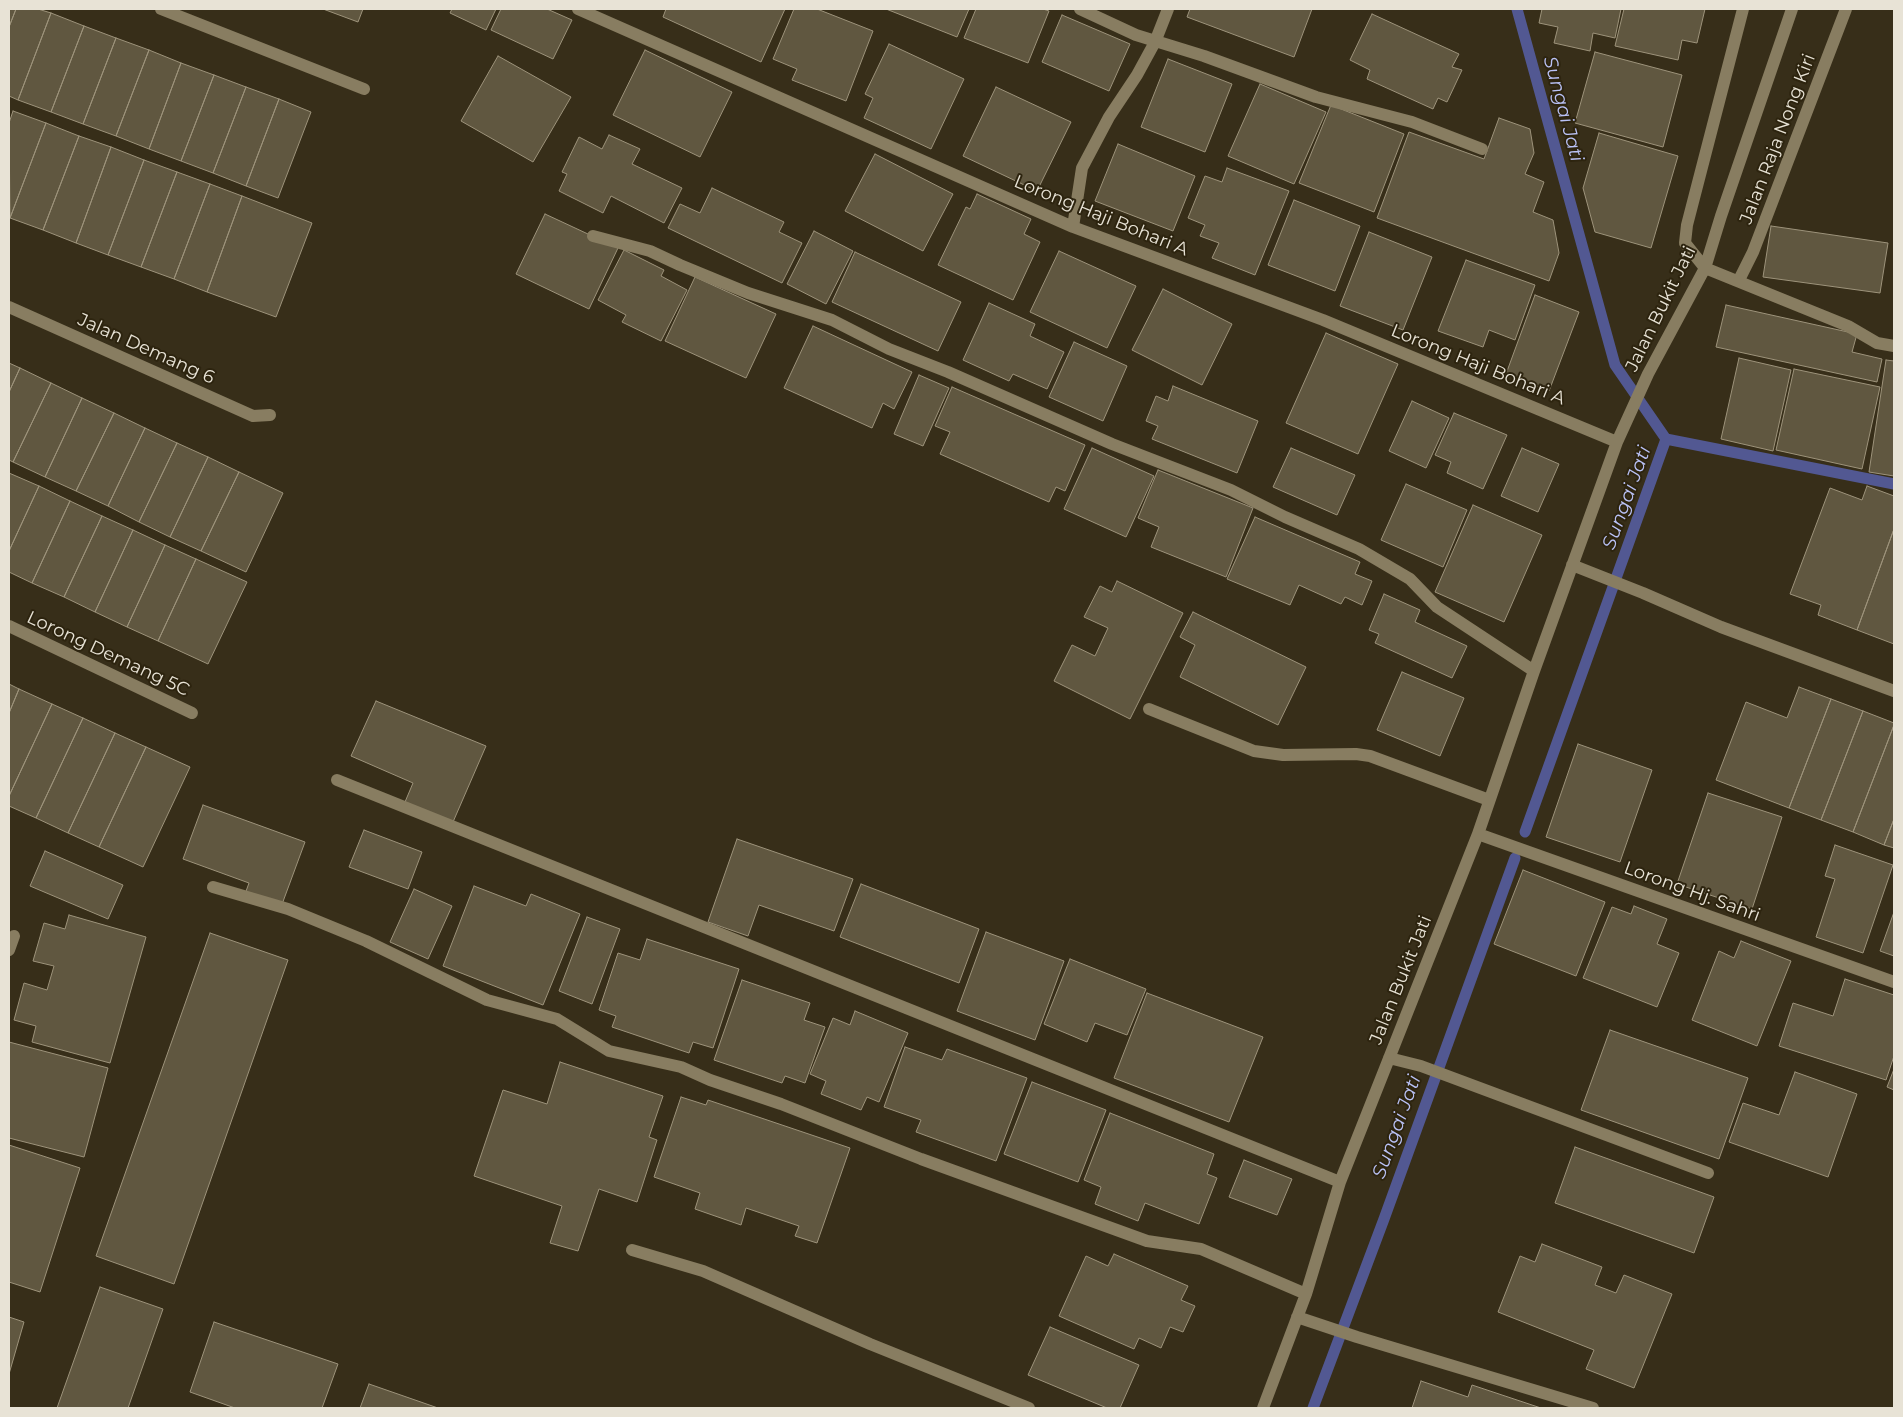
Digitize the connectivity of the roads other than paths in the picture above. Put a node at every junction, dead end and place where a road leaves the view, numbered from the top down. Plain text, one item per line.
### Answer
1 (161, 9) edge
2 (578, 9) edge
3 (1080, 9) edge
4 (1168, 9) edge
5 (1743, 9) edge
6 (1792, 9) edge
7 (1846, 9) edge
8 (1155, 42) junction
9 (364, 89) dead end
10 (1482, 149) dead end
11 (1073, 227) junction
12 (593, 236) dead end
13 (1705, 268) junction
14 (1739, 280) junction
15 (9, 308) edge
16 (1894, 346) edge
17 (270, 415) dead end
18 (1617, 442) junction
19 (1572, 565) junction
20 (9, 626) edge
21 (1534, 671) junction
22 (1894, 691) edge
23 (1149, 709) dead end
24 (192, 713) dead end
25 (337, 780) dead end
26 (1490, 800) junction
27 (1478, 834) junction
28 (213, 887) dead end
29 (14, 936) dead end
30 (9, 950) edge
31 (1894, 982) edge
32 (1389, 1058) junction
33 (1708, 1173) dead end
34 (1340, 1182) junction
35 (632, 1250) dead end
36 (1306, 1294) junction
37 (1297, 1316) junction
38 (1029, 1408) edge
39 (1263, 1408) edge
40 (1593, 1408) edge

1 - 9 street
2 - 11 street, Lorong Haji Bohari A
3 - 8 street
4 - 8 street
5 - 13 street
6 - 13 street, Jalan Bukit Jati
7 - 14 street, Jalan Raja Nong Kiri
8 - 10 street
8 - 11 street
11 - 18 street, Lorong Haji Bohari A
12 - 21 street
13 - 14 street
13 - 18 street, Jalan Bukit Jati
14 - 16 street
15 - 17 street, Jalan Demang 6
18 - 19 street, Jalan Bukit Jati
19 - 21 street, Jalan Bukit Jati
19 - 22 street
20 - 24 street, Lorong Demang 5C
21 - 26 street, Jalan Bukit Jati
23 - 26 street
25 - 34 street
26 - 27 street, Jalan Bukit Jati
27 - 31 street, Lorong Hj. Sahri
27 - 32 street, Jalan Bukit Jati
28 - 36 street
29 - 30 street
32 - 33 street
32 - 34 street, Jalan Bukit Jati
34 - 36 street, Jalan Bukit Jati
35 - 38 street
36 - 37 street, Jalan Bukit Jati
37 - 39 street, Jalan Bukit Jati
37 - 40 street

